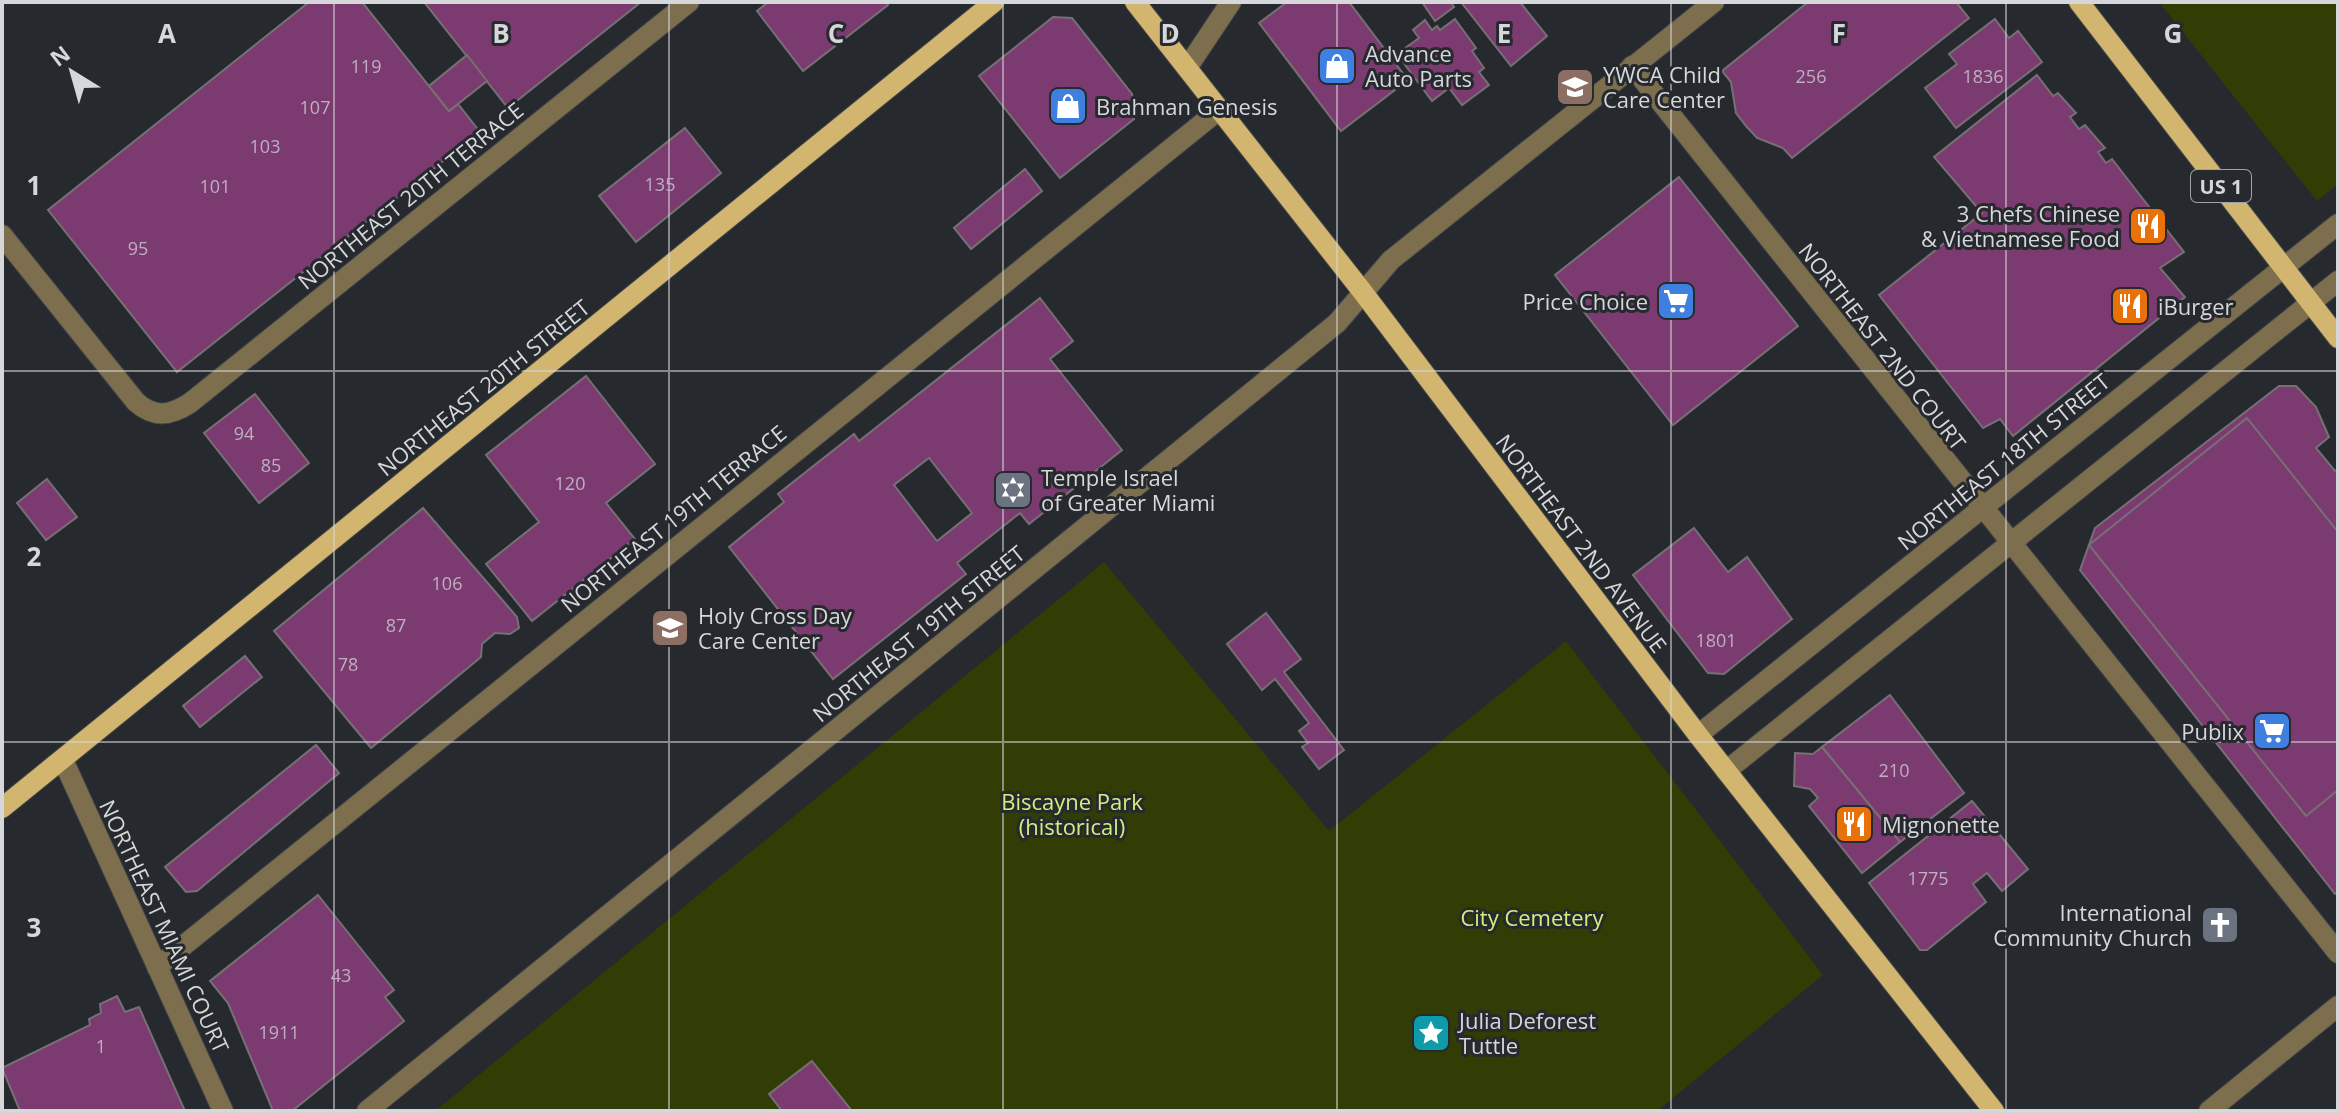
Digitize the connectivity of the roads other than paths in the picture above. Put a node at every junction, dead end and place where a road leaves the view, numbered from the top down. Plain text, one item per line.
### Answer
1 (689, 2) edge
2 (994, 2) edge
3 (1135, 2) edge
4 (1231, 2) edge
5 (1714, 2) edge
6 (2079, 2) edge
7 (1632, 66) junction
8 (1187, 68) junction
9 (1220, 109) junction
10 (2338, 224) edge
11 (2, 235) edge
12 (2284, 268) junction
13 (2338, 281) edge
14 (1362, 291) junction
15 (2311, 303) junction
16 (2338, 338) edge
17 (1981, 509) junction
18 (2010, 544) junction
19 (1698, 735) junction
20 (63, 760) junction
21 (1726, 771) junction
22 (2, 808) edge
23 (2338, 953) edge
24 (157, 967) junction
25 (2338, 1006) edge
26 (223, 1111) edge
27 (367, 1111) edge
28 (1994, 1111) edge
29 (2209, 1111) edge

1 - 11 street, NORTHEAST 20TH TERRACE
2 - 20 main road, NORTHEAST 20TH STREET
3 - 8 main road, NORTHEAST 2ND AVENUE
4 - 8 street
5 - 7 street, NORTHEAST 19TH STREET
6 - 12 main road, US 1
7 - 14 street, NORTHEAST 19TH STREET
7 - 17 street, NORTHEAST 2ND COURT
8 - 9 main road, NORTHEAST 2ND AVENUE
9 - 14 main road, NORTHEAST 2ND AVENUE
9 - 24 street, NORTHEAST 19TH TERRACE
10 - 12 street, NORTHEAST 18TH STREET
12 - 15 main road, US 1
12 - 17 street, NORTHEAST 18TH STREET
13 - 15 street
14 - 19 main road, NORTHEAST 2ND AVENUE
14 - 27 street, NORTHEAST 19TH STREET
15 - 16 main road, US 1
15 - 18 street
17 - 18 street, NORTHEAST 2ND COURT
17 - 19 street, NORTHEAST 18TH STREET
18 - 21 street
18 - 23 street, NORTHEAST 2ND COURT
19 - 21 main road, NORTHEAST 2ND AVENUE
20 - 22 main road, NORTHEAST 20TH STREET
20 - 24 street, NORTHEAST MIAMI COURT
21 - 28 main road, NORTHEAST 2ND AVENUE
24 - 26 street, NORTHEAST MIAMI COURT
25 - 29 street

